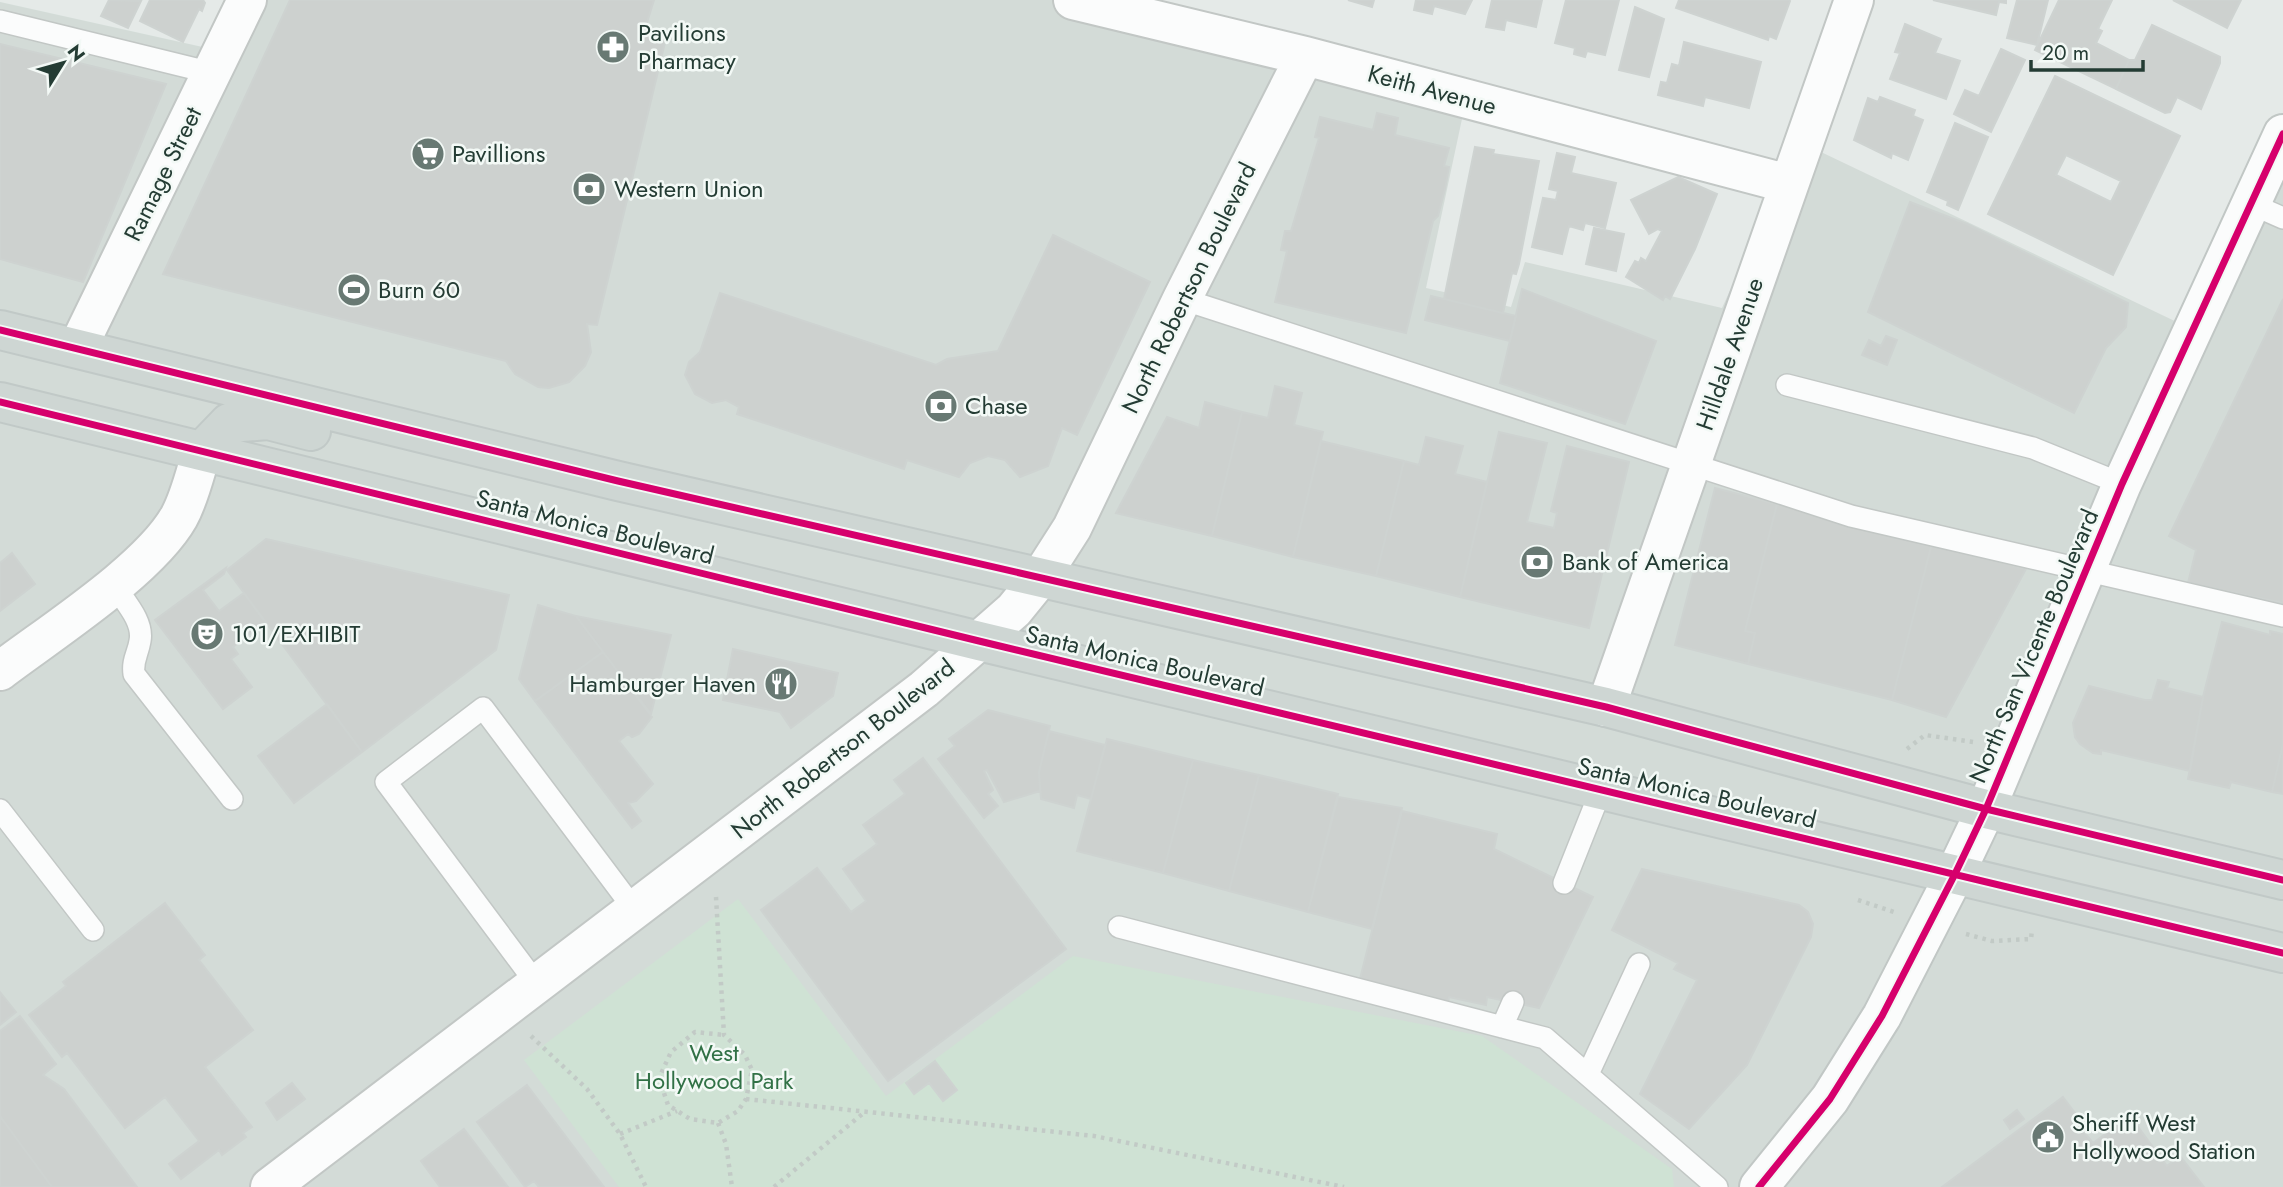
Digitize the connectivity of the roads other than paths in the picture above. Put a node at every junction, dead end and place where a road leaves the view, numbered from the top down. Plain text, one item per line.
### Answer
1 (247, 0) edge
2 (1073, 0) edge
3 (1854, 0) edge
4 (0, 21) edge
5 (1305, 56) junction
6 (212, 73) junction
7 (2283, 134) edge
8 (1789, 184) junction
9 (2266, 210) edge
10 (1182, 299) junction
11 (0, 330) edge
12 (78, 347) junction
13 (1787, 385) dead end
14 (0, 402) edge
15 (443, 439) junction
16 (202, 451) junction
17 (1691, 465) junction
18 (2122, 484) junction
19 (2086, 571) junction
20 (1040, 578) junction
21 (114, 585) junction
22 (2283, 616) edge
23 (979, 641) junction
24 (0, 671) edge
25 (1606, 707) junction
26 (1601, 790) junction
27 (232, 799) dead end
28 (1986, 809) junction
29 (0, 810) edge
30 (1955, 874) junction
31 (2283, 880) edge
32 (1564, 883) dead end
33 (634, 909) junction
34 (1119, 927) dead end
35 (93, 930) dead end
36 (2283, 953) edge
37 (1639, 964) dead end
38 (536, 983) junction
39 (1513, 1002) dead end
40 (1502, 1027) junction
41 (1588, 1074) junction
42 (270, 1187) edge
43 (1717, 1187) edge
44 (1759, 1187) edge

1 - 6 street, Ramage Street
2 - 5 street, Keith Avenue
3 - 8 street, Hilldale Avenue
4 - 6 lane
5 - 8 street, Keith Avenue
5 - 10 street, North Robertson Boulevard
6 - 12 street, Ramage Street
7 - 9 street, North San Vicente Boulevard
8 - 17 street, Hilldale Avenue
9 - 18 street, North San Vicente Boulevard
10 - 17 lane
10 - 20 street, North Robertson Boulevard
11 - 12 main road, Santa Monica Boulevard
12 - 15 main road, Santa Monica Boulevard
13 - 18 lane
14 - 16 main road, Santa Monica Boulevard
15 - 16 main road
15 - 20 main road, Santa Monica Boulevard
16 - 21 street
16 - 23 main road, Santa Monica Boulevard
17 - 19 lane
17 - 25 street, Hilldale Avenue
18 - 19 street, North San Vicente Boulevard
19 - 22 lane
19 - 28 street, North San Vicente Boulevard
20 - 23 street, North Robertson Boulevard
20 - 25 main road, Santa Monica Boulevard
21 - 24 street
21 - 27 lane
23 - 26 main road, Santa Monica Boulevard
23 - 33 street, North Robertson Boulevard
25 - 28 main road, Santa Monica Boulevard
26 - 30 main road, Santa Monica Boulevard
26 - 32 lane
28 - 30 street, North San Vicente Boulevard
28 - 31 main road, Santa Monica Boulevard
29 - 35 lane
30 - 36 main road, Santa Monica Boulevard
30 - 44 street, North San Vicente Boulevard
33 - 38 street, North Robertson Boulevard
33 - 38 lane
34 - 40 lane
37 - 41 lane
38 - 42 street, North Robertson Boulevard
39 - 40 lane
40 - 41 lane
41 - 43 lane

